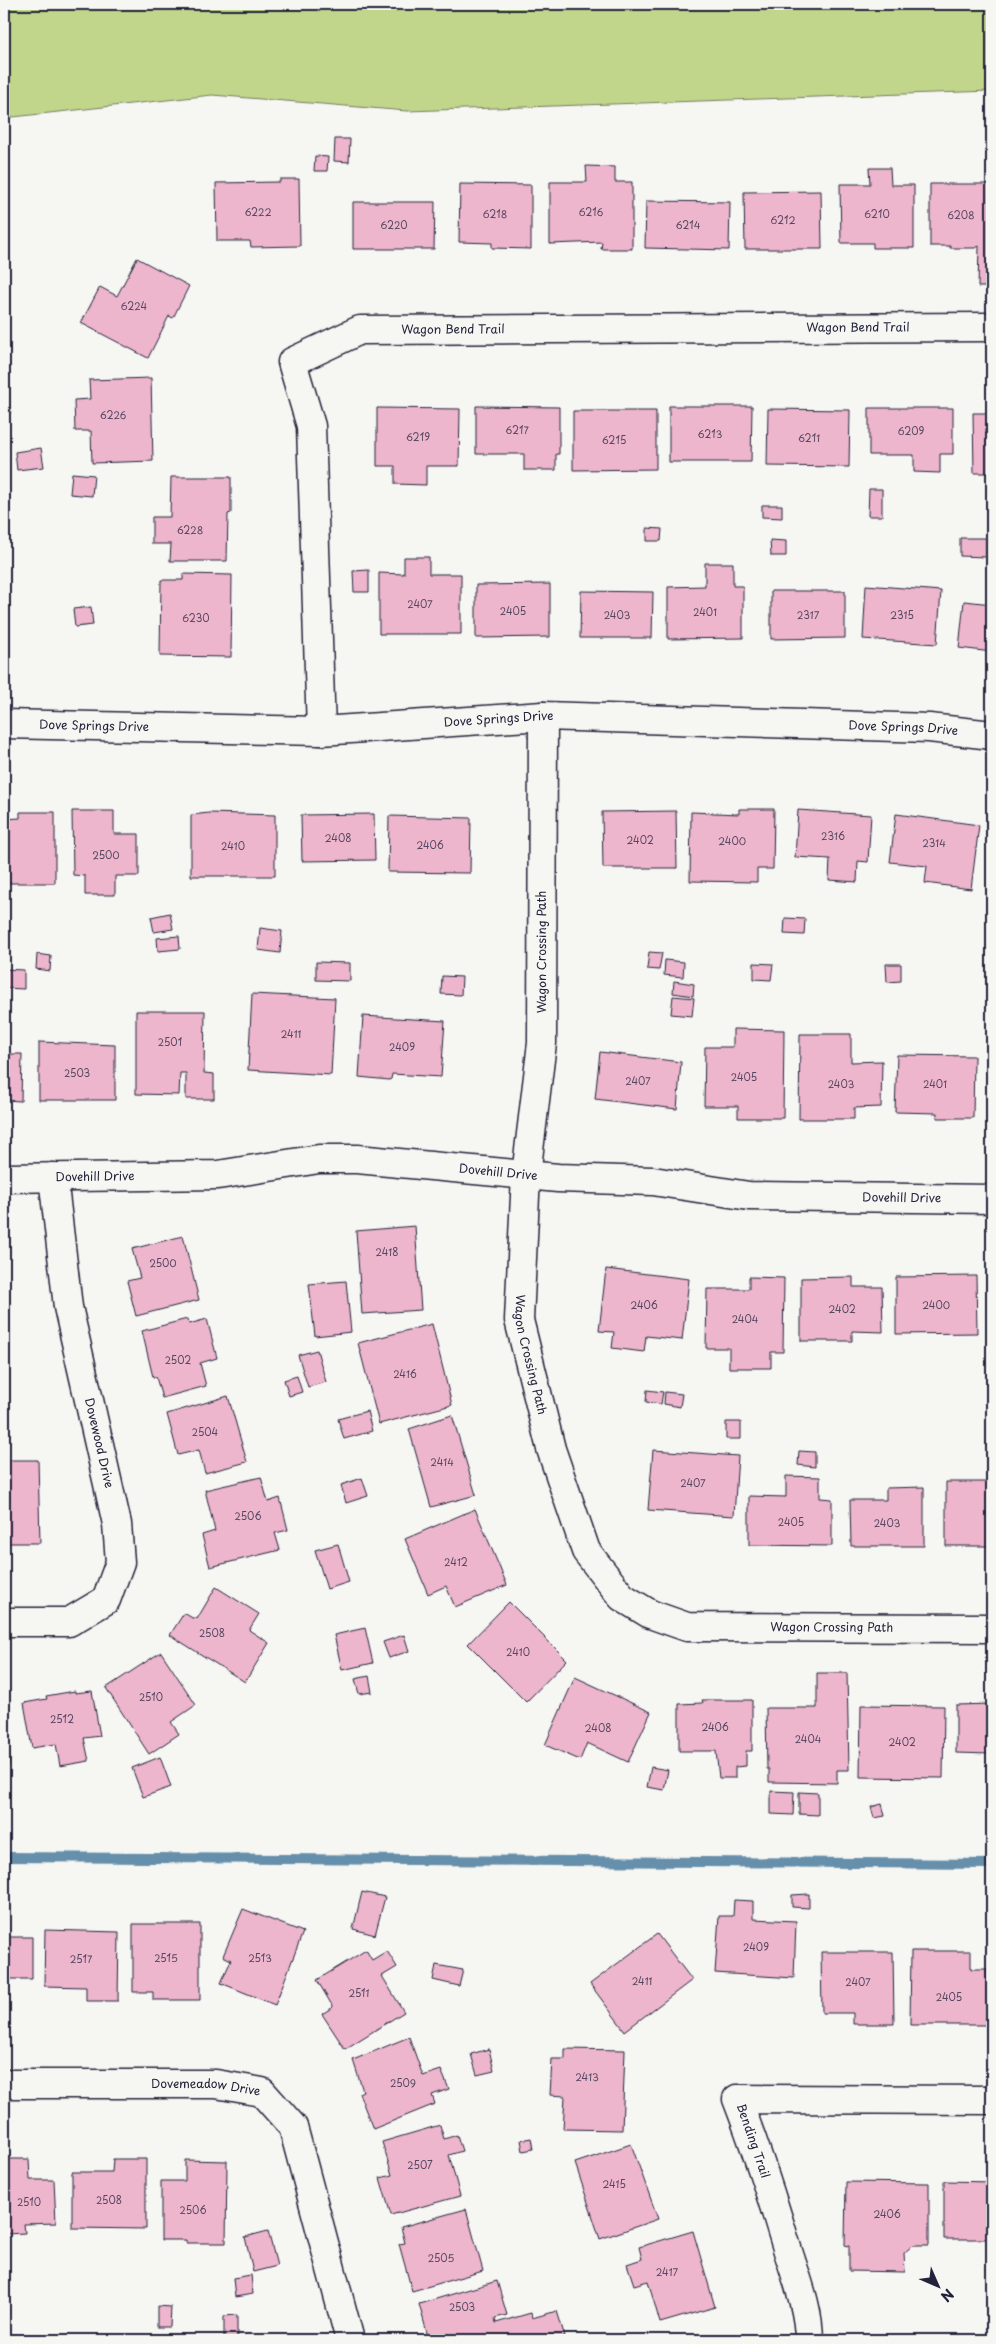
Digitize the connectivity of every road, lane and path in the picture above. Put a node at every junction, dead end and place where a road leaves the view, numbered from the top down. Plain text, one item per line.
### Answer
1 (992, 327) edge
2 (543, 716) junction
3 (4, 724) edge
4 (321, 731) junction
5 (992, 735) edge
6 (526, 1175) junction
7 (4, 1178) edge
8 (53, 1178) junction
9 (992, 1199) edge
10 (4, 1622) edge
11 (992, 1628) edge
12 (4, 2084) edge
13 (992, 2100) edge
14 (350, 2340) edge
15 (809, 2340) edge

1 - 4 street, Wagon Bend Trail
2 - 4 street, Dove Springs Drive
2 - 5 street, Dove Springs Drive
2 - 6 street, Wagon Crossing Path
3 - 4 street, Dove Springs Drive
6 - 8 street, Dovehill Drive
6 - 9 street, Dovehill Drive
6 - 11 street, Wagon Crossing Path
7 - 8 street, Dovehill Drive
8 - 10 street, Dovewood Drive
12 - 14 street, Dovemeadow Drive
13 - 15 street, Bending Trail

